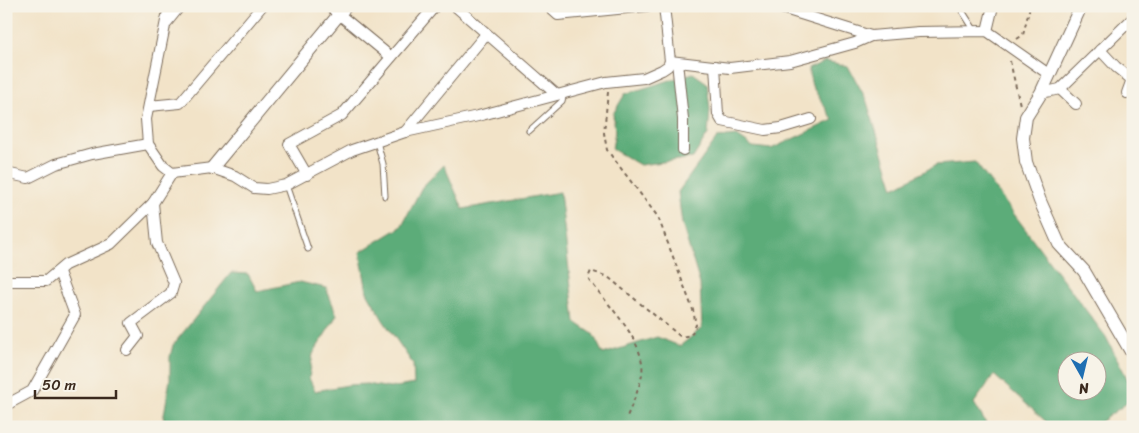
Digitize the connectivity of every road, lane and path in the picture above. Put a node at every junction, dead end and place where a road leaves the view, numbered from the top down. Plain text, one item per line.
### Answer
1 (169, 6) edge
2 (180, 6) edge
3 (262, 6) edge
4 (435, 6) edge
5 (455, 6) edge
6 (548, 6) edge
7 (647, 6) edge
8 (664, 6) edge
9 (776, 6) edge
10 (959, 6) edge
11 (993, 6) edge
12 (1030, 6) edge
13 (1081, 6) edge
14 (338, 9) edge
15 (1133, 18) edge
16 (167, 22) junction
17 (975, 31) junction
18 (987, 31) junction
19 (486, 34) junction
20 (871, 36) junction
21 (1007, 45) junction
22 (1100, 50) junction
23 (391, 57) junction
24 (674, 61) junction
25 (715, 66) junction
26 (1050, 75) junction
27 (1060, 89) junction
28 (608, 92) dead end
29 (561, 93) junction
30 (1041, 93) junction
31 (1127, 93) dead end
32 (1076, 104) dead end
33 (149, 106) junction
34 (1026, 117) junction
35 (811, 119) dead end
36 (529, 131) dead end
37 (405, 132) junction
38 (377, 141) junction
39 (148, 144) junction
40 (683, 150) dead end
41 (212, 168) junction
42 (6, 173) edge
43 (172, 173) junction
44 (307, 175) junction
45 (286, 185) junction
46 (385, 196) dead end
47 (153, 203) junction
48 (308, 249) dead end
49 (59, 272) junction
50 (6, 281) edge
51 (127, 350) dead end
52 (1133, 355) edge
53 (6, 406) edge
54 (626, 419) dead end

1 - 16 street
2 - 16 street
3 - 33 street
4 - 23 street
5 - 19 street
6 - 7 street
8 - 24 street
9 - 20 street
10 - 17 lane
11 - 18 street
12 - 21 path
13 - 26 street
14 - 23 street
14 - 41 street
15 - 22 street
16 - 33 street
17 - 18 street
17 - 20 street
18 - 21 street
19 - 29 street
19 - 37 street
20 - 25 street
21 - 26 street
21 - 34 path
22 - 27 street
22 - 31 street
23 - 44 street
24 - 25 street
24 - 29 street
24 - 40 street
25 - 35 street
26 - 30 street
27 - 30 street
27 - 32 street
28 - 54 path
29 - 36 lane
29 - 37 street
30 - 34 street
33 - 39 street
34 - 52 street
37 - 38 street
38 - 44 street
38 - 46 lane
39 - 42 street
39 - 43 street
41 - 43 street
41 - 45 street
43 - 47 street
44 - 45 street
45 - 48 lane
47 - 49 street
47 - 51 street
49 - 50 street
49 - 53 street

